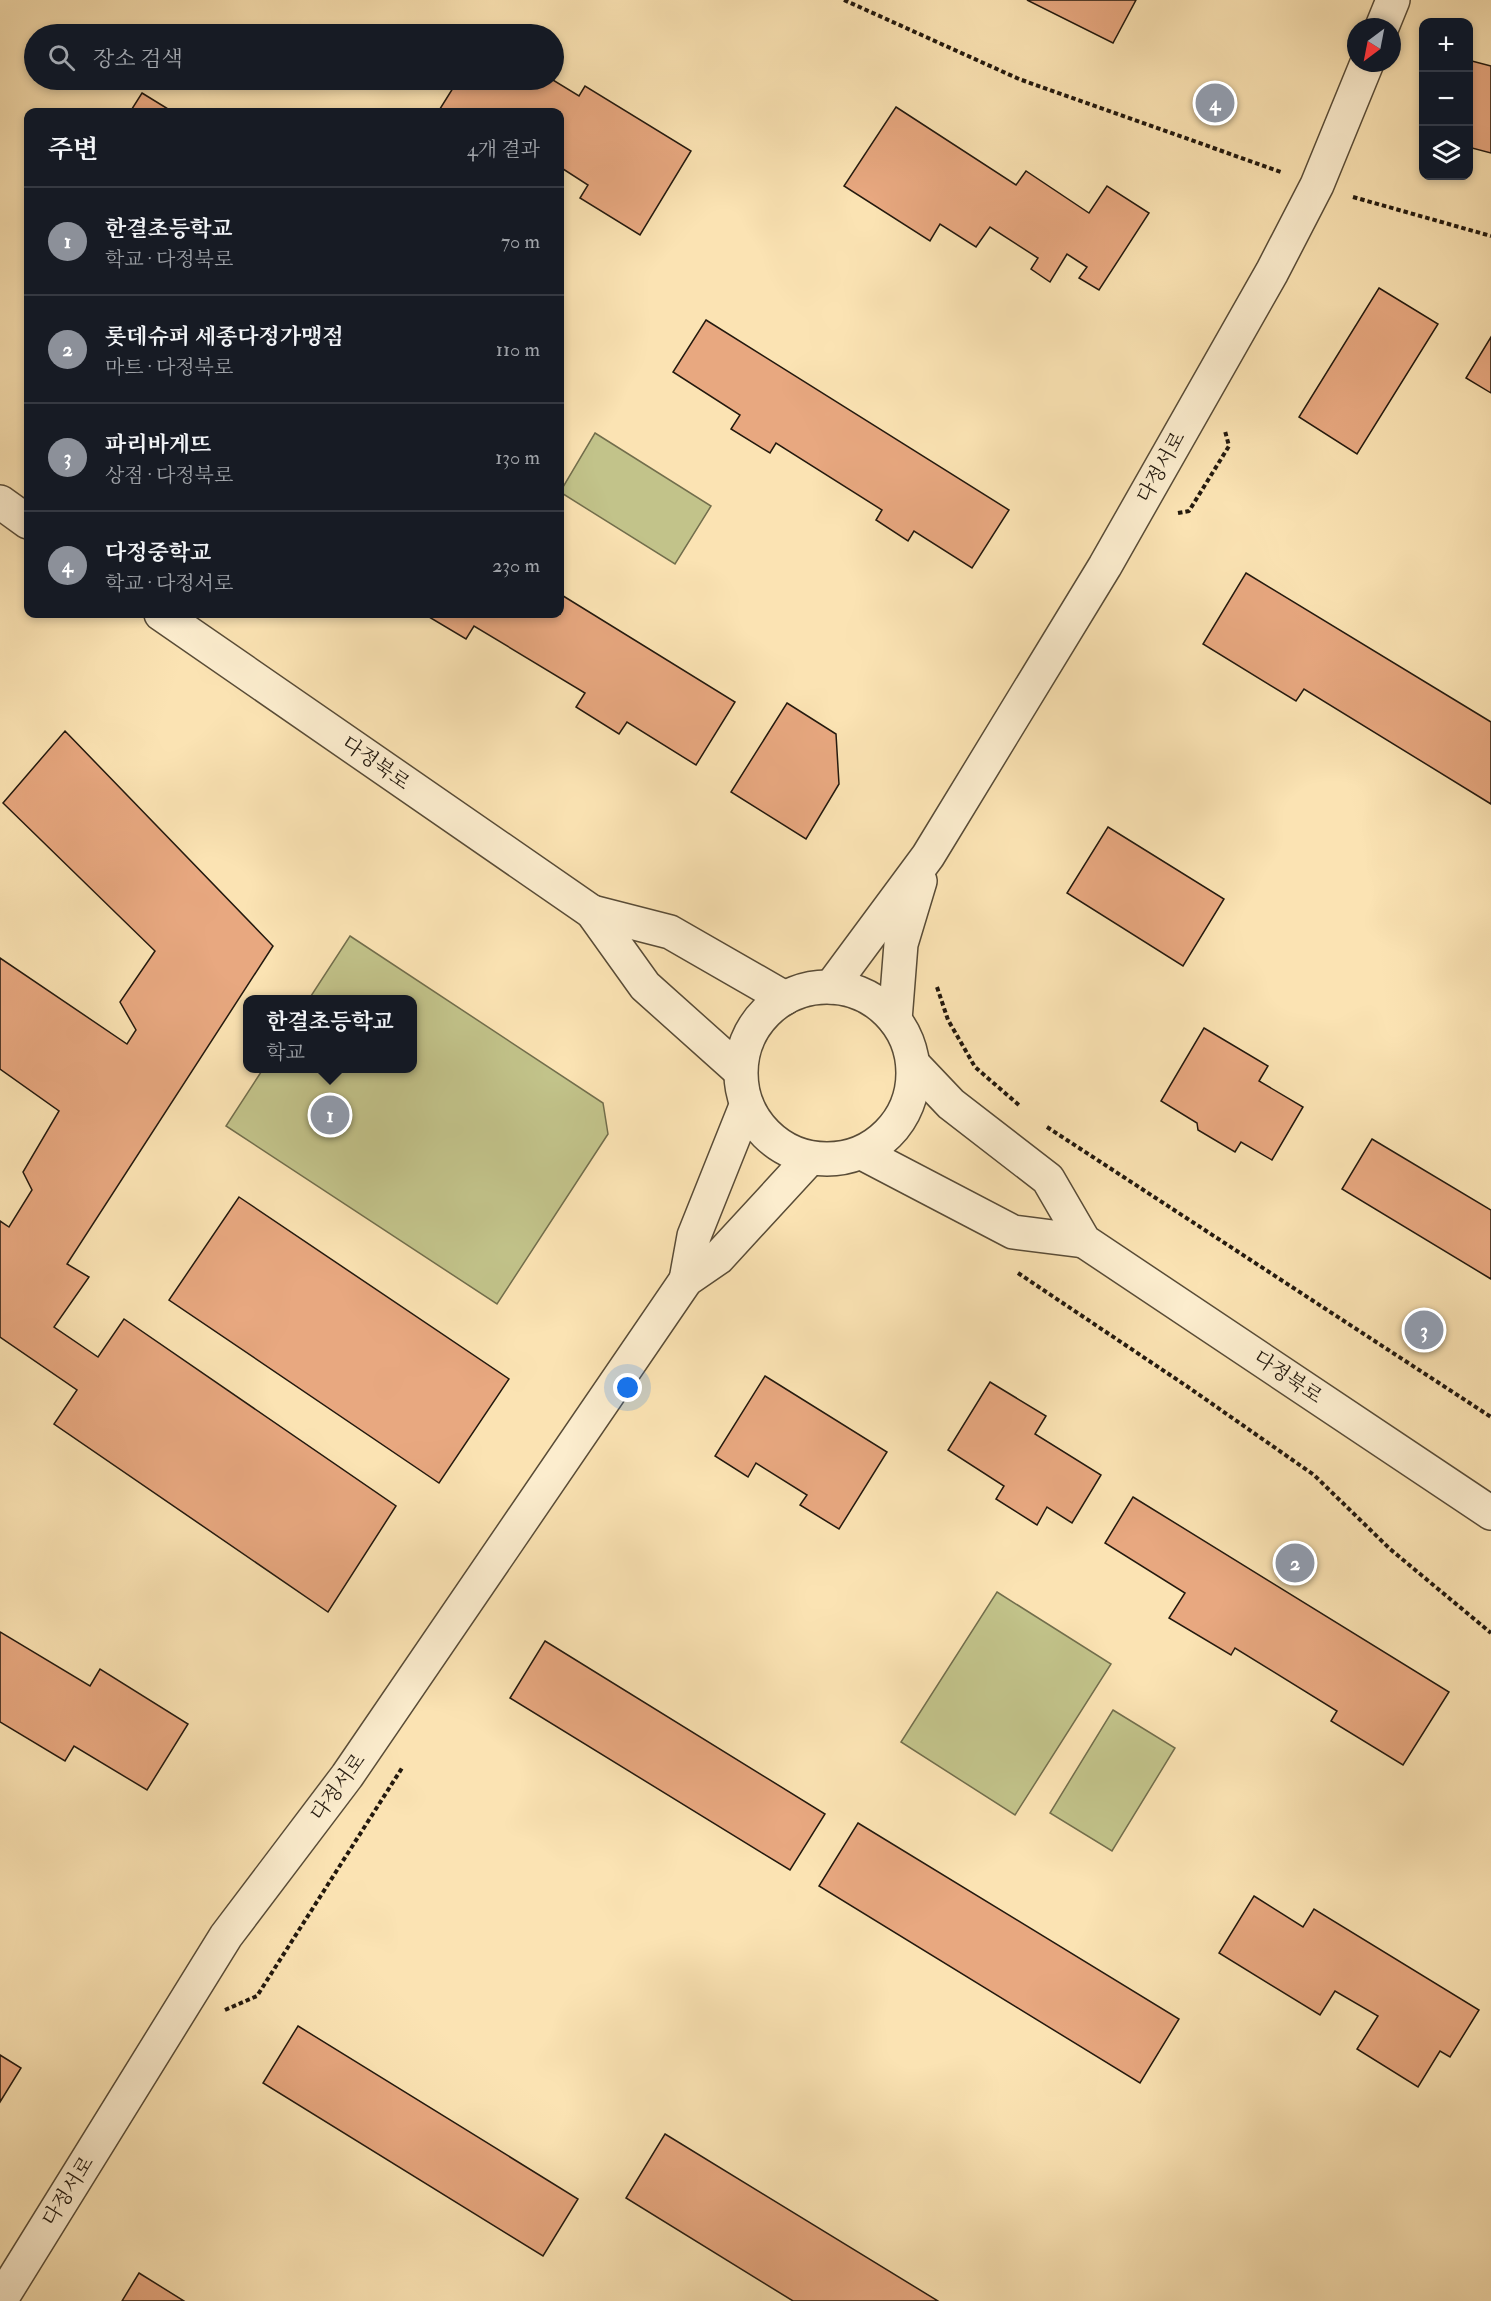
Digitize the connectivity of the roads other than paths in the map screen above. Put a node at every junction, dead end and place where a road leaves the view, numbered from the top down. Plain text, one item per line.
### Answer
1 (1393, 0) edge
2 (1386, 18) edge
3 (1363, 72) edge
4 (0, 502) edge
5 (24, 519) edge
6 (167, 618) edge
7 (928, 856) junction
8 (592, 912) junction
9 (831, 987) junction
10 (785, 998) junction
11 (894, 1020) junction
12 (913, 1064) junction
13 (740, 1071) junction
14 (746, 1106) junction
15 (862, 1153) junction
16 (810, 1158) junction
17 (1084, 1241) junction
18 (686, 1280) junction
19 (1491, 1513) edge
20 (0, 2301) edge

1 - 2 street
3 - 7 street, 다정서로
4 - 5 street
6 - 8 street, 다정북로
7 - 9 street
7 - 11 street
8 - 10 street
8 - 13 street
9 - 10 street
9 - 11 street
10 - 13 street
11 - 12 street
12 - 15 street
12 - 17 street
13 - 14 street
14 - 16 street
14 - 18 street
15 - 16 street
15 - 17 street
16 - 18 street
17 - 19 street, 다정북로
18 - 20 street, 다정서로

